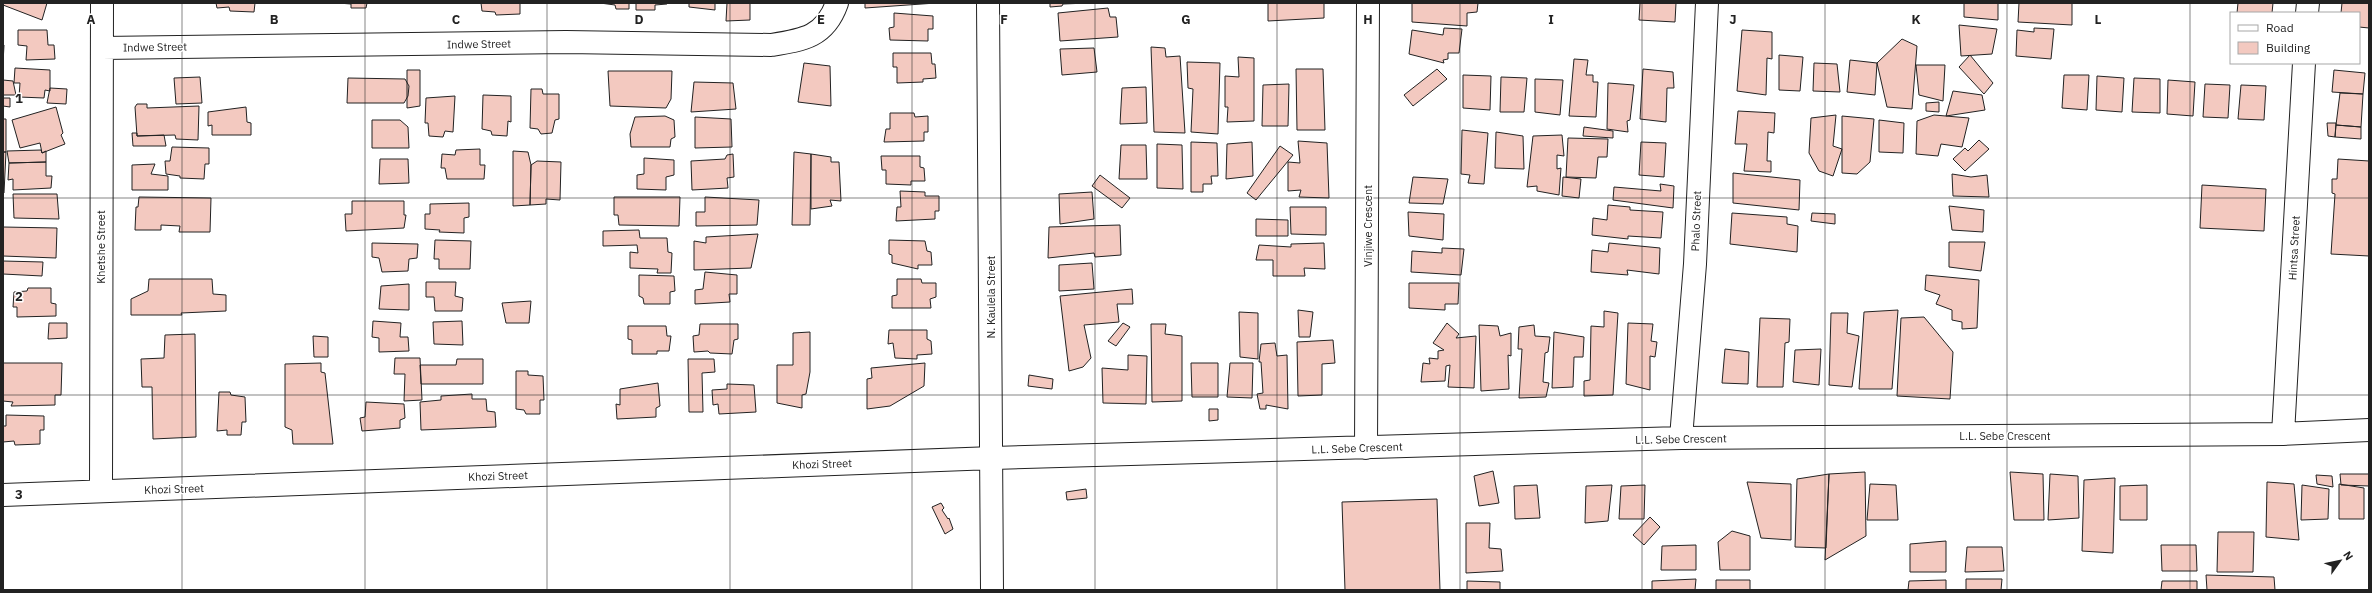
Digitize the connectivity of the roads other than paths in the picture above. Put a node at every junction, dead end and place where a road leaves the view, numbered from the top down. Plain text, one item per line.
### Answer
1 (102, 3) edge
2 (837, 3) edge
3 (988, 3) edge
4 (1368, 3) edge
5 (1707, 3) edge
6 (102, 48) junction
7 (2304, 64) edge
8 (2369, 430) edge
9 (2283, 434) junction
10 (1681, 438) junction
11 (1366, 448) junction
12 (993, 458) junction
13 (101, 491) junction
14 (3, 495) edge
15 (992, 590) edge

1 - 6 street, Khetshe Street
2 - 6 street, Indwe Street
3 - 12 street, N. Kaulela Street
4 - 11 street, Vinjiwe Crescent
5 - 10 street, Phalo Street
6 - 13 street, Khetshe Street
7 - 9 street, Hintsa Street
8 - 9 street, L.L. Sebe Crescent
9 - 10 street, L.L. Sebe Crescent
10 - 11 street, L.L. Sebe Crescent
11 - 12 street, L.L. Sebe Crescent
12 - 13 street, Khozi Street
12 - 15 street, N. Kaulela Street
13 - 14 street, Khozi Street

